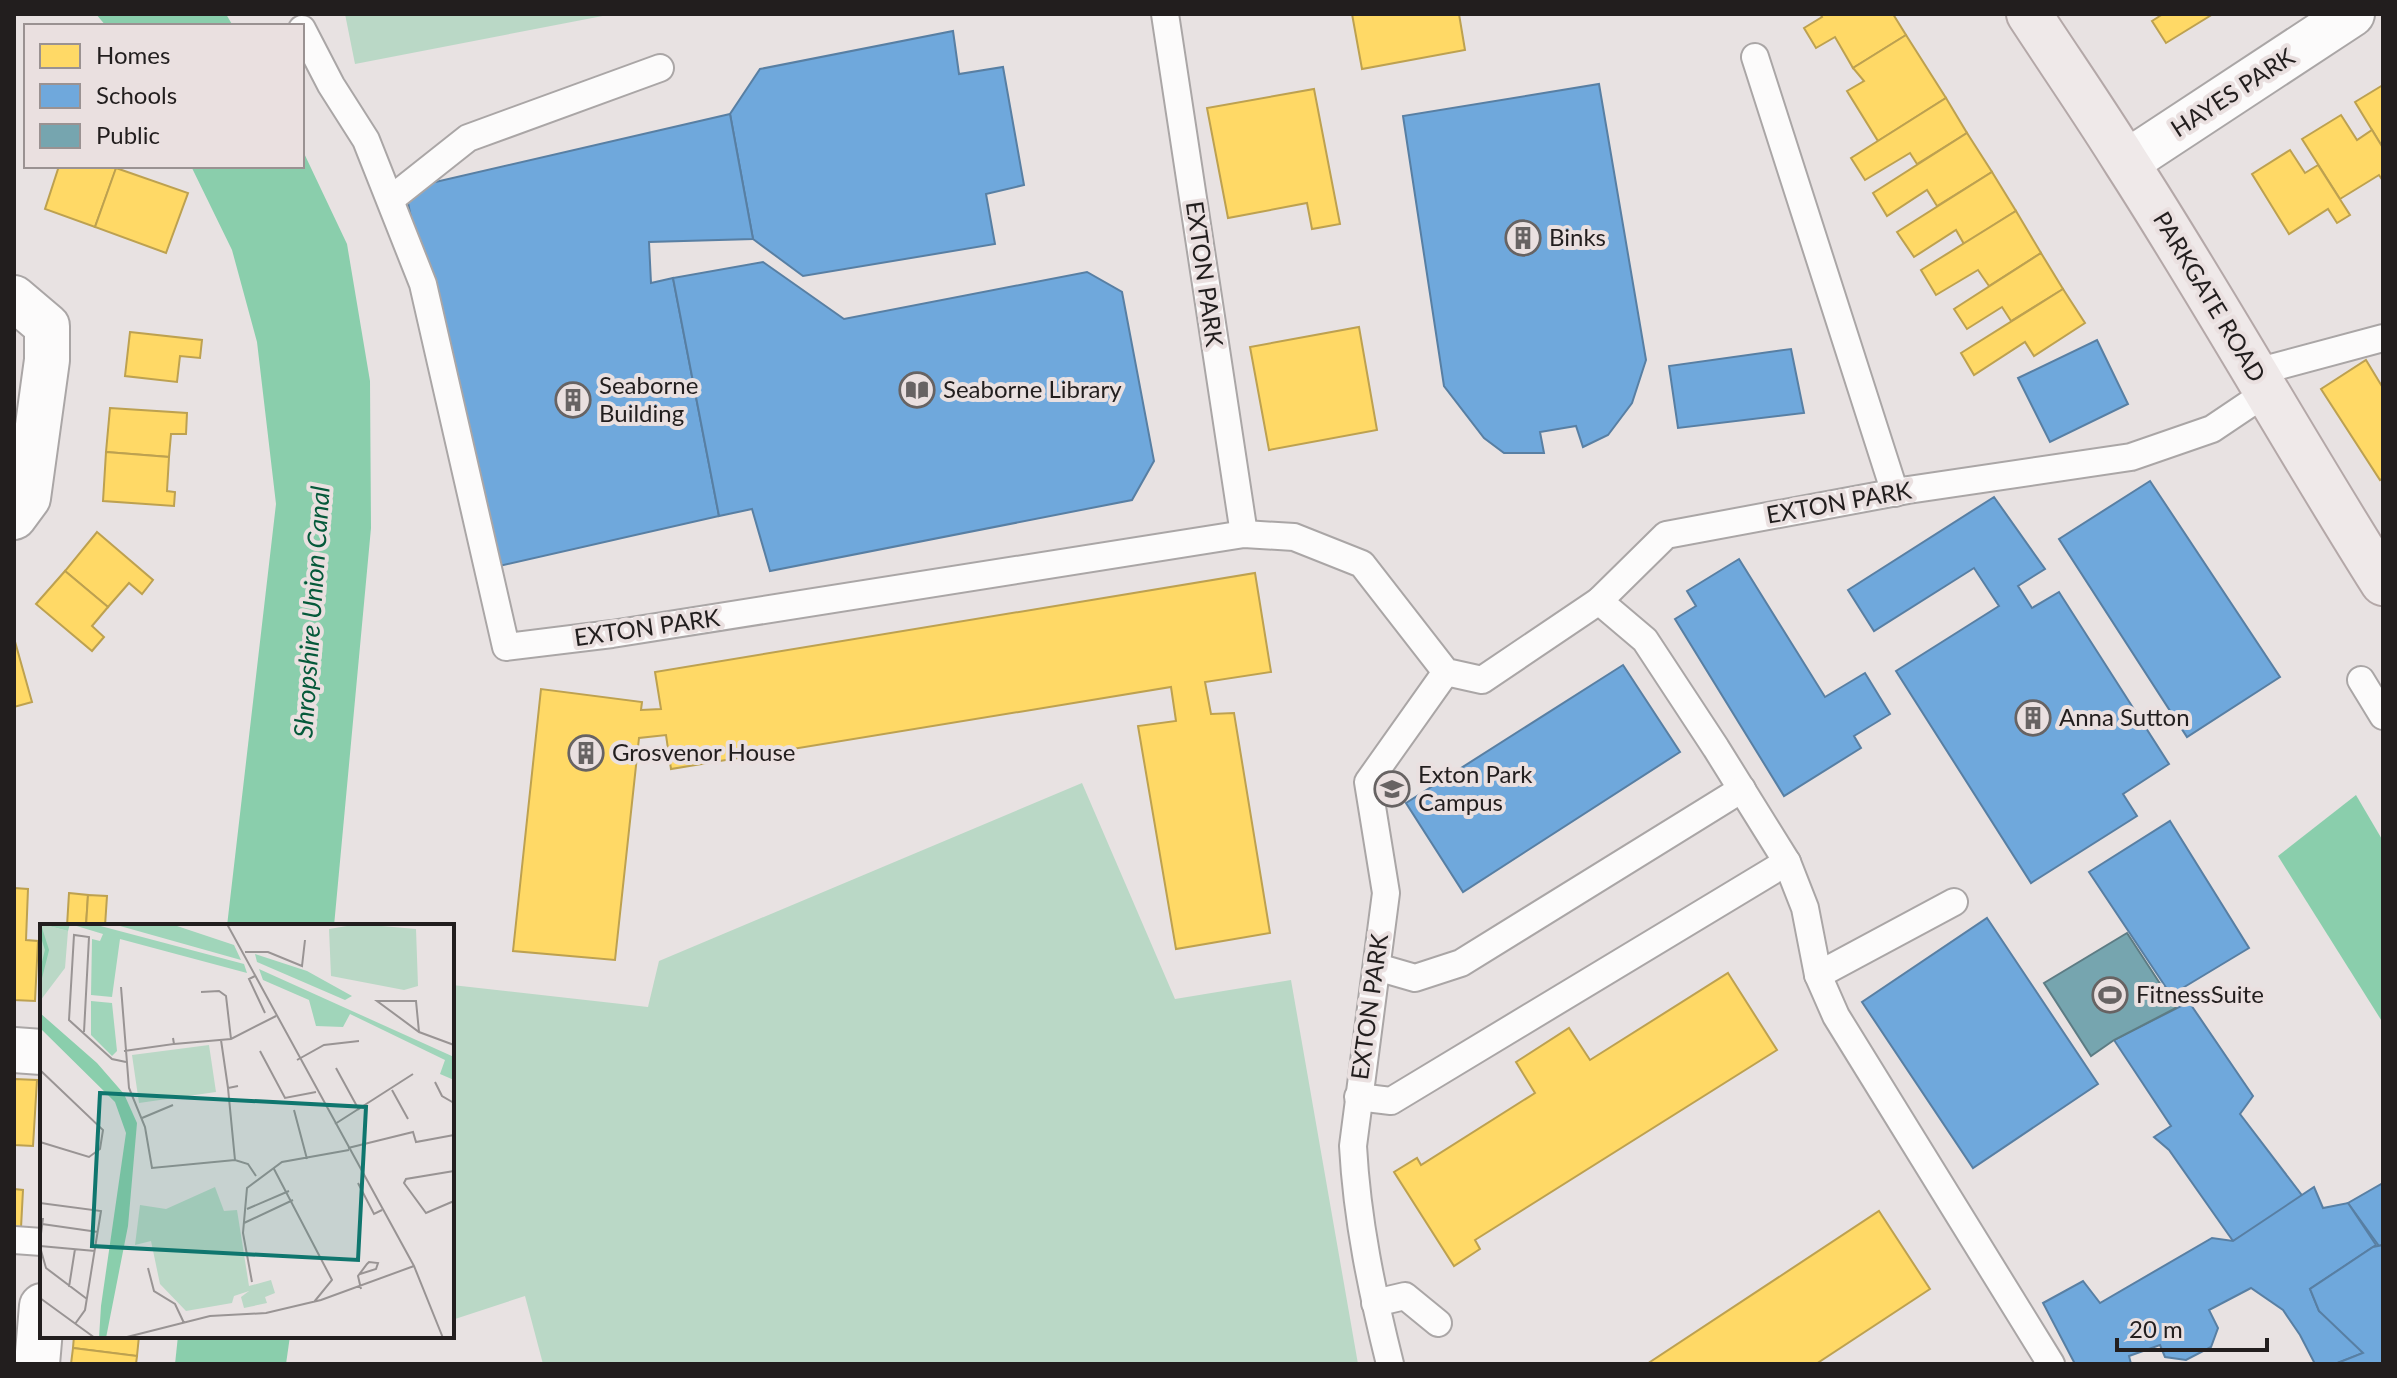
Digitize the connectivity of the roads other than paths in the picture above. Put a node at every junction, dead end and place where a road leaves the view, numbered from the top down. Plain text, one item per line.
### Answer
1 (1165, 14) edge
2 (2029, 14) edge
3 (2342, 17) edge
4 (304, 34) edge
5 (1755, 57) dead end
6 (660, 68) dead end
7 (2127, 162) junction
8 (391, 199) junction
9 (14, 298) edge
10 (2383, 338) edge
11 (2261, 382) junction
12 (1895, 493) junction
13 (14, 517) edge
14 (1244, 534) junction
15 (2383, 583) edge
16 (1599, 601) junction
17 (1446, 672) junction
18 (2361, 680) dead end
19 (2383, 716) edge
20 (1742, 789) junction
21 (1787, 862) junction
22 (1954, 902) dead end
23 (1377, 967) junction
24 (1818, 975) junction
25 (14, 1050) edge
26 (40, 1052) edge
27 (1358, 1097) junction
28 (14, 1240) edge
29 (40, 1242) edge
30 (1375, 1303) junction
31 (1438, 1323) dead end
32 (40, 1329) edge
33 (37, 1364) edge
34 (1390, 1364) edge
35 (2051, 1364) edge

1 - 14 lane, EXTON PARK
2 - 7 main road, PARKGATE ROAD
3 - 7 street, HAYES PARK
4 - 8 lane, EXTON PARK
5 - 12 lane
6 - 8 lane
7 - 11 main road, PARKGATE ROAD
8 - 14 lane, EXTON PARK
9 - 13 street
10 - 11 lane, EXTON PARK
11 - 12 lane, EXTON PARK
11 - 15 main road, PARKGATE ROAD
12 - 16 lane, EXTON PARK
14 - 17 lane, EXTON PARK
16 - 17 lane, EXTON PARK
16 - 20 lane
17 - 23 lane, EXTON PARK
18 - 19 lane
20 - 21 lane
20 - 23 lane
21 - 24 lane
21 - 27 lane
22 - 24 lane
23 - 27 lane, EXTON PARK
24 - 35 lane
25 - 26 street
27 - 30 lane, EXTON PARK
28 - 29 lane
30 - 31 lane
30 - 34 lane, EXTON PARK
32 - 33 street

